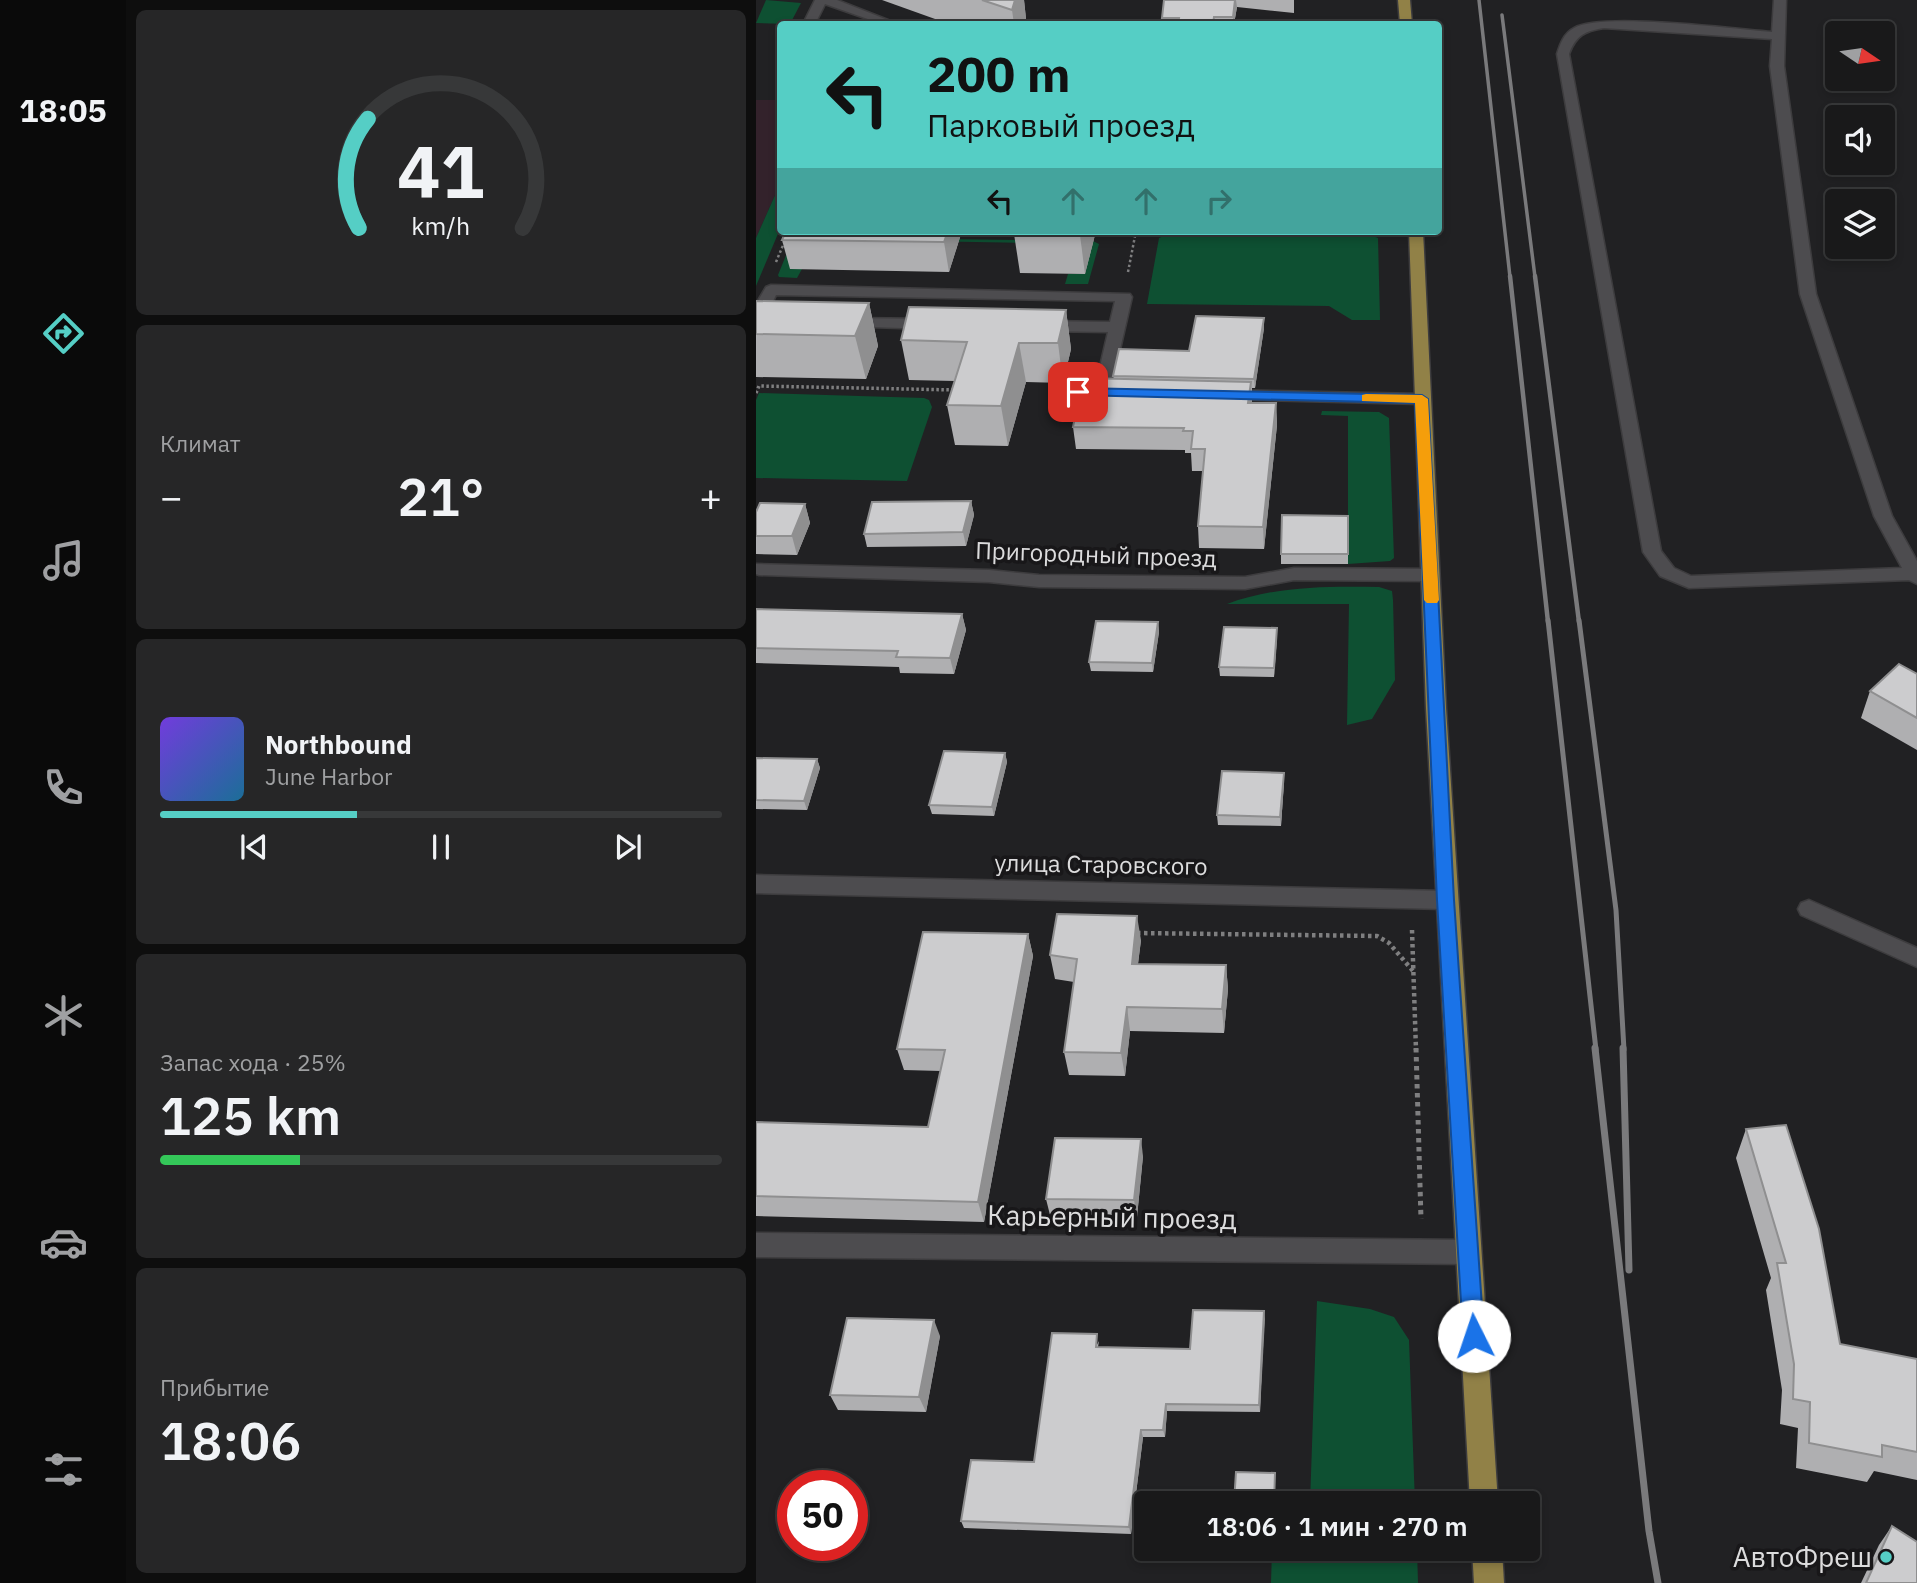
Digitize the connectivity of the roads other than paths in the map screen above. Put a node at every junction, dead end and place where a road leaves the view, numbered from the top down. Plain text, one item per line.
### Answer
1 (823, 0) edge
2 (1404, 0) edge
3 (1780, 0) edge
4 (811, 21) edge
5 (883, 21) edge
6 (1406, 21) edge
7 (1777, 36) junction
8 (1416, 235) edge
9 (761, 321) edge
10 (825, 322) edge
11 (950, 325) edge
12 (1020, 326) edge
13 (1117, 327) junction
14 (1058, 392) dead end
15 (1102, 393) junction
16 (1129, 393) edge
17 (1212, 395) edge
18 (1422, 399) junction
19 (760, 569) dead end
20 (1430, 575) junction
21 (1916, 576) edge
22 (756, 884) edge
23 (1445, 900) junction
24 (1809, 909) dead end
25 (1917, 958) edge
26 (756, 1245) edge
27 (1468, 1252) junction
28 (1483, 1491) edge
29 (1488, 1561) edge
30 (1489, 1583) edge

1 - 4 street
1 - 5 street
2 - 6 main road
3 - 7 street
7 - 21 street
7 - 21 street
8 - 18 main road
9 - 13 street
10 - 11 street
12 - 13 street
13 - 15 street
14 - 15 street
15 - 16 street
17 - 18 street
18 - 20 main road
19 - 20 street, Пригородный проезд
20 - 23 main road
22 - 23 street, улица Старовского
23 - 27 main road
24 - 25 street
26 - 27 street, Карьерный проезд
27 - 28 main road
29 - 30 main road

